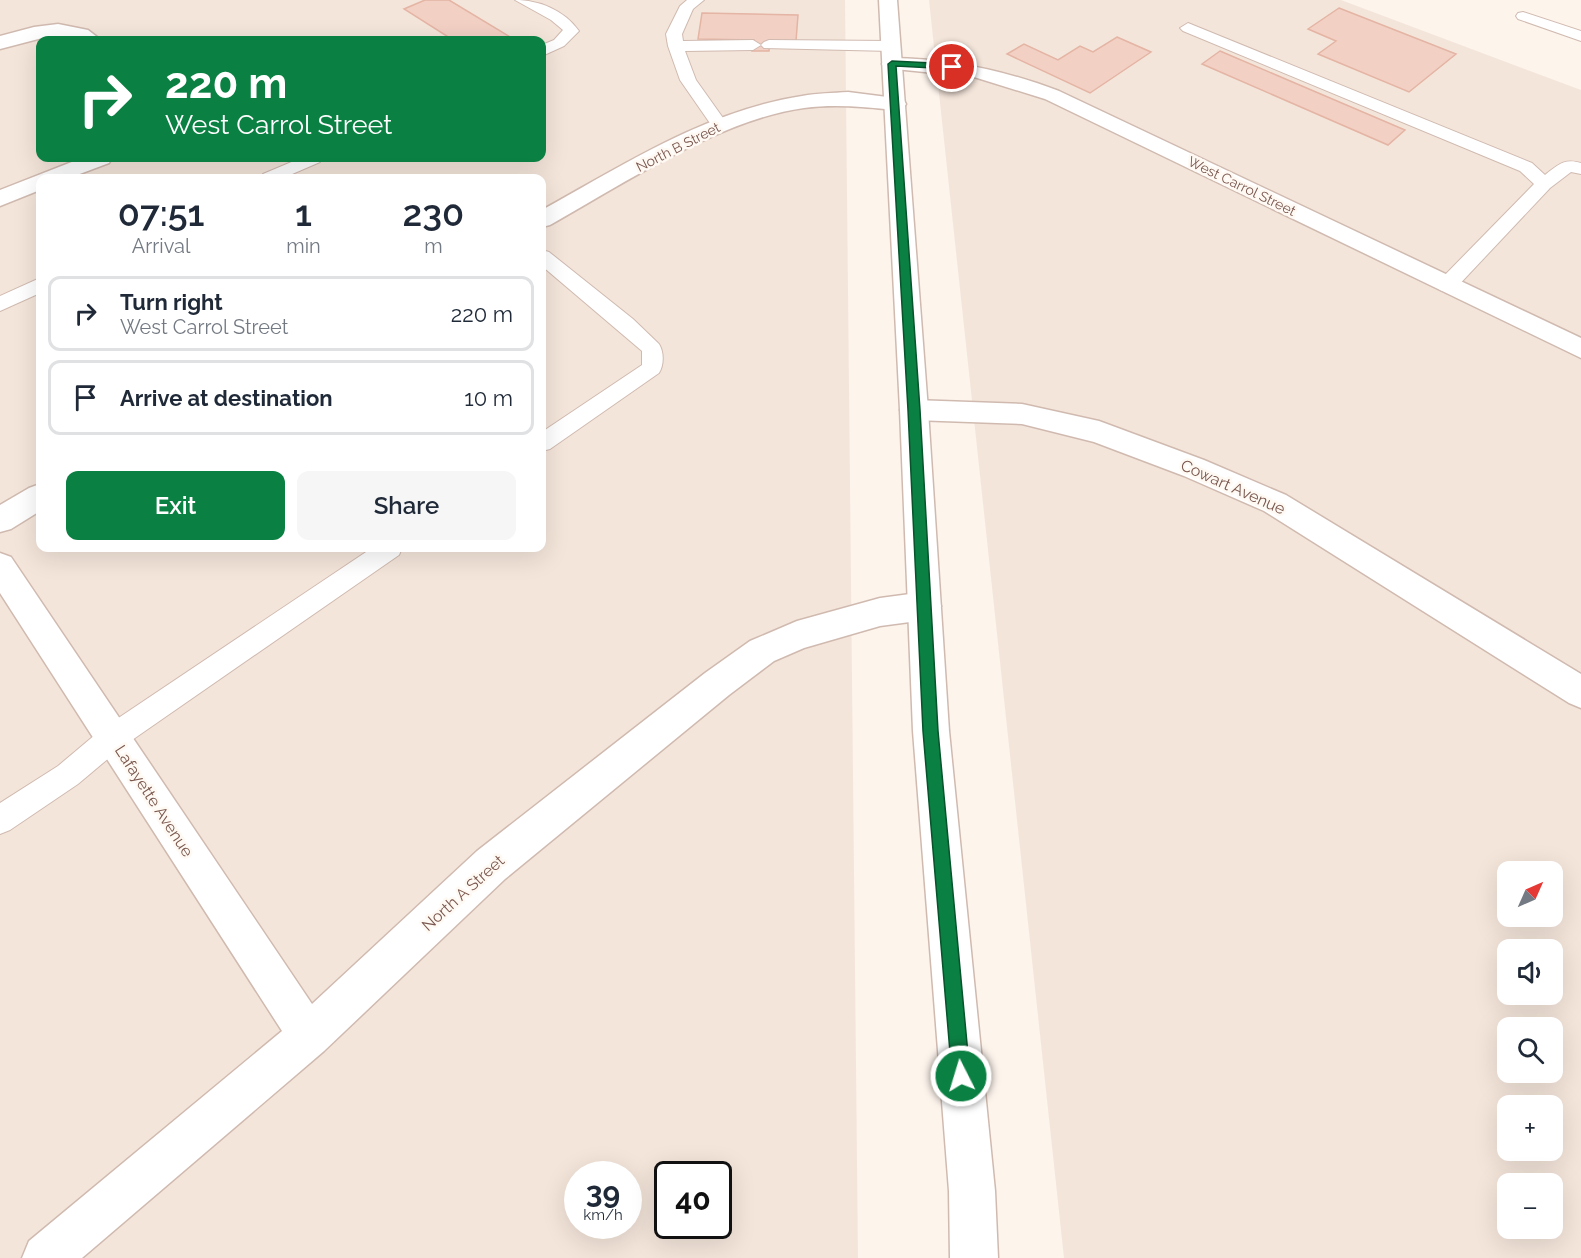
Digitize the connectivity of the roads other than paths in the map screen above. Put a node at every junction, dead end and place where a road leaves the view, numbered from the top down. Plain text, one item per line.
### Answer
1 (522, 0) edge
2 (697, 0) edge
3 (888, 0) edge
4 (1523, 16) dead end
5 (1188, 28) dead end
6 (86, 36) edge
7 (1581, 36) edge
8 (0, 43) edge
9 (753, 45) dead end
10 (770, 45) dead end
11 (676, 46) junction
12 (546, 49) edge
13 (892, 55) junction
14 (1368, 87) dead end
15 (895, 104) junction
16 (720, 125) junction
17 (91, 162) edge
18 (305, 162) edge
19 (1526, 167) junction
20 (1581, 169) edge
21 (60, 174) edge
22 (278, 174) edge
23 (36, 184) edge
24 (1544, 184) junction
25 (0, 199) edge
26 (546, 218) edge
27 (546, 260) edge
28 (1447, 285) junction
29 (36, 287) edge
30 (0, 304) edge
31 (1581, 349) edge
32 (914, 410) junction
33 (546, 440) edge
34 (36, 498) edge
35 (0, 520) edge
36 (384, 552) edge
37 (0, 566) edge
38 (924, 606) junction
39 (1581, 692) edge
40 (112, 738) junction
41 (0, 820) edge
42 (309, 1036) junction
43 (45, 1258) edge
44 (974, 1258) edge

1 - 12 lane
2 - 11 lane
3 - 13 street
4 - 7 lane
5 - 19 lane
6 - 8 street
9 - 11 lane
10 - 13 lane
11 - 16 lane
13 - 15 street
13 - 28 street, West Carrol Street
14 - 19 lane
15 - 16 street, North B Street
15 - 32 street
16 - 26 street, North B Street
17 - 21 street
18 - 22 lane
19 - 24 lane
20 - 24 lane
23 - 25 street
24 - 28 lane
27 - 33 lane
28 - 31 street, West Carrol Street
29 - 30 lane
32 - 38 street
32 - 39 street, Cowart Avenue
34 - 35 street
36 - 40 lane
37 - 40 street, Lafayette Avenue
38 - 42 street, North A Street
38 - 44 street
40 - 41 lane
40 - 42 street, Lafayette Avenue
42 - 43 street, North A Street

